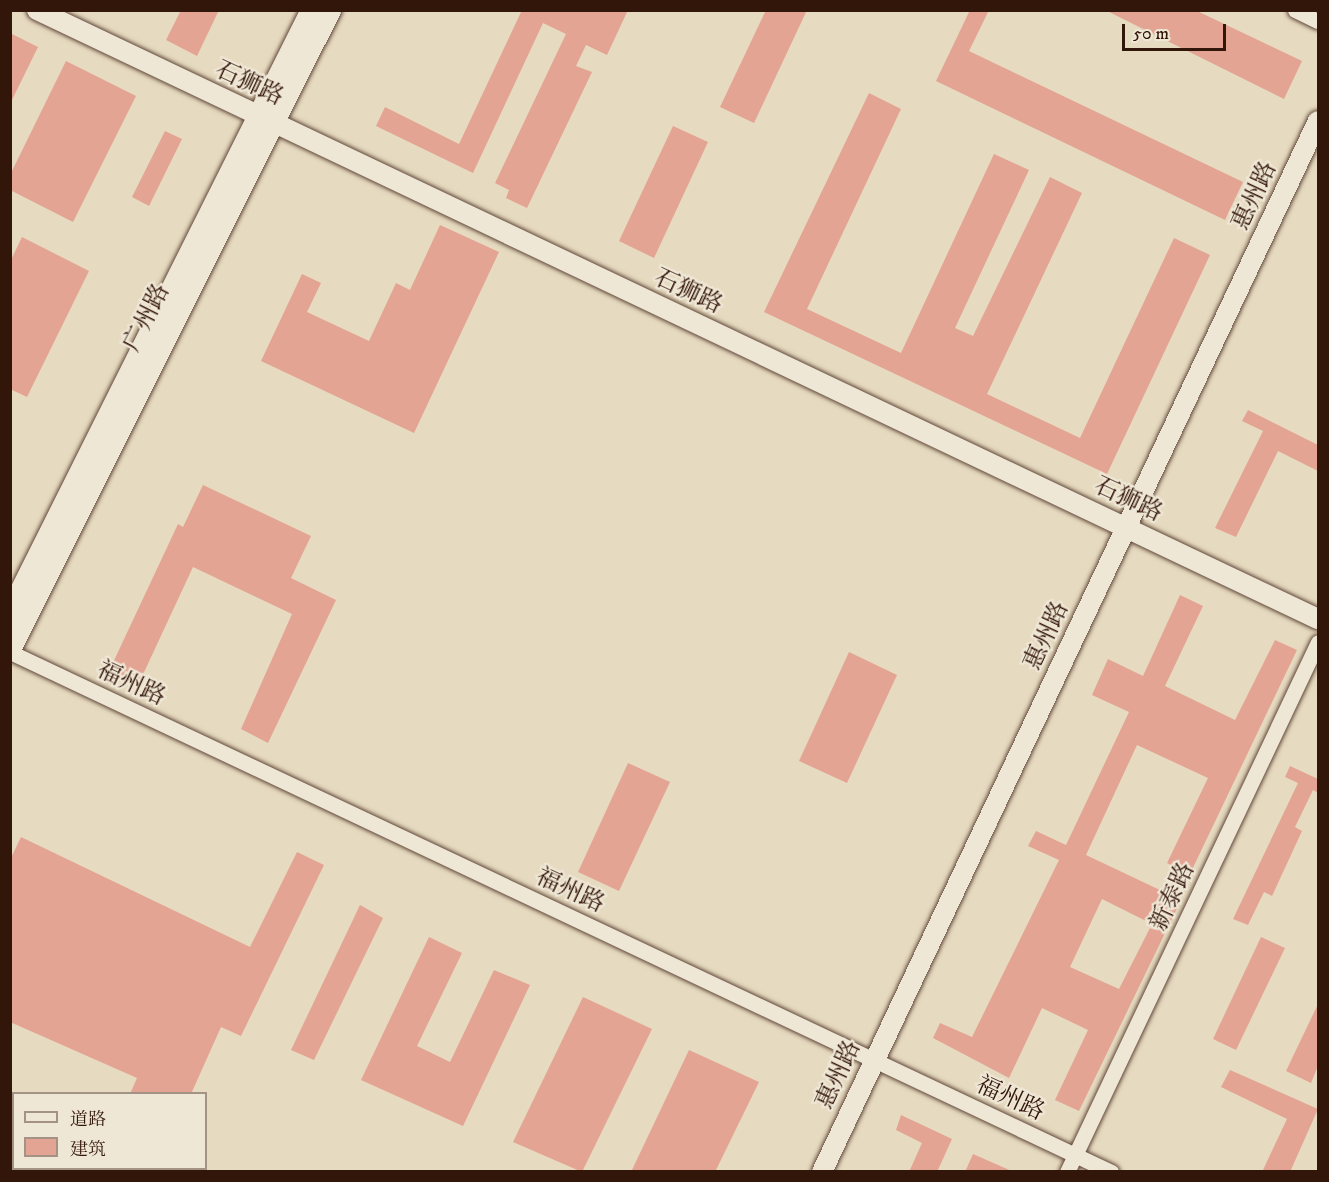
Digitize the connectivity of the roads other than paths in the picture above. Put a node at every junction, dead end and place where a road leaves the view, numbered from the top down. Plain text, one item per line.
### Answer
1 (37, 10) edge
2 (312, 10) edge
3 (330, 10) edge
4 (1295, 10) edge
5 (1318, 21) edge
6 (267, 120) junction
7 (1318, 121) edge
8 (10, 613) edge
9 (1318, 619) edge
10 (1318, 642) edge
11 (10, 650) edge
12 (1075, 1155) junction
13 (822, 1172) edge
14 (1067, 1172) edge
15 (1111, 1172) edge

1 - 6 street, 石狮路
2 - 6 main road, 广州路
3 - 6 main road, 广州路
4 - 5 street
6 - 8 main road, 广州路
6 - 9 street, 石狮路
6 - 11 main road, 广州路
7 - 13 street, 惠州路
10 - 12 street, 新泰路
11 - 12 street, 福州路
12 - 14 street, 新泰路
12 - 15 street, 福州路

